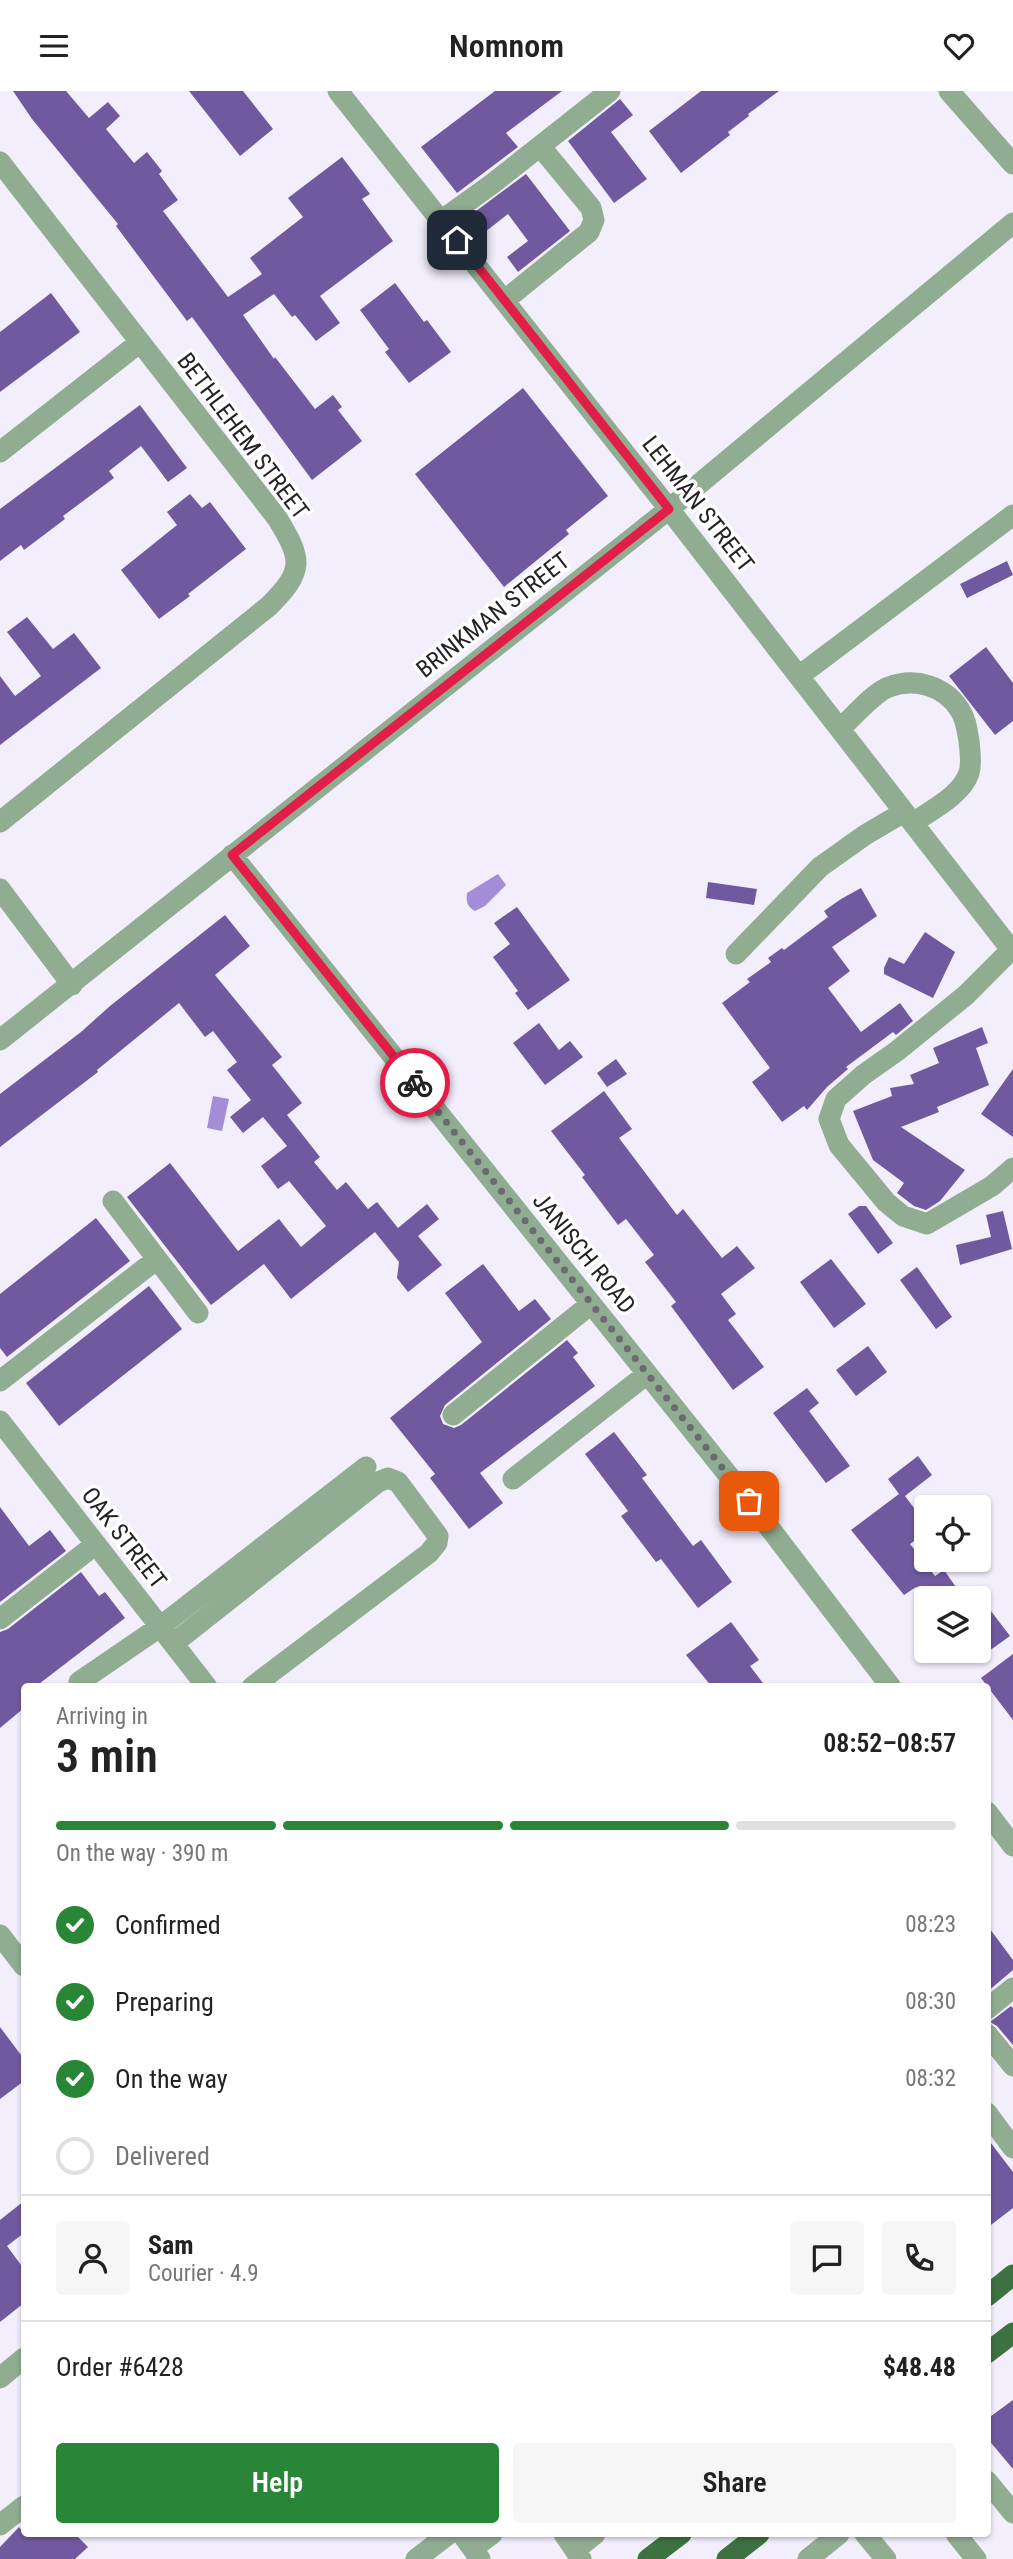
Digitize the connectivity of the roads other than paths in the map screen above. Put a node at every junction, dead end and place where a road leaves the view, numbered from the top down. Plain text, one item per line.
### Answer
1 (338, 91) edge
2 (610, 91) edge
3 (949, 91) edge
4 (540, 146) junction
5 (0, 162) edge
6 (1013, 164) edge
7 (442, 220) junction
8 (1013, 223) edge
9 (505, 300) junction
10 (139, 343) junction
11 (0, 452) edge
12 (669, 509) junction
13 (1013, 515) edge
14 (799, 676) junction
15 (840, 729) junction
16 (909, 818) junction
17 (0, 822) edge
18 (232, 855) junction
19 (0, 889) edge
20 (1012, 951) edge
21 (736, 954) dead end
22 (72, 985) junction
23 (0, 1040) edge
24 (1013, 1168) edge
25 (113, 1201) dead end
26 (157, 1259) junction
27 (591, 1304) junction
28 (198, 1313) dead end
29 (647, 1374) junction
30 (0, 1381) edge
31 (453, 1415) dead end
32 (3, 1431) edge
33 (366, 1467) dead end
34 (513, 1479) dead end
35 (96, 1544) junction
36 (0, 1619) edge
37 (167, 1635) junction
38 (79, 1682) dead end
39 (204, 1683) edge
40 (257, 1683) edge
41 (888, 1683) edge
42 (991, 1817) edge
43 (1013, 1846) edge
44 (0, 1935) edge
45 (21, 1962) edge
46 (1013, 1989) edge
47 (991, 2006) edge
48 (991, 2039) edge
49 (1013, 2066) edge
50 (991, 2118) edge
51 (1013, 2148) edge
52 (1013, 2276) edge
53 (991, 2293) edge
54 (1013, 2333) edge
55 (991, 2350) edge
56 (21, 2360) edge
57 (0, 2378) edge
58 (991, 2486) edge
59 (21, 2508) edge
60 (1013, 2513) edge
61 (0, 2525) edge
62 (445, 2537) edge
63 (487, 2537) edge
64 (590, 2537) edge
65 (676, 2537) edge
66 (755, 2537) edge
67 (835, 2537) edge
68 (868, 2537) edge
69 (958, 2537) edge
70 (471, 2547) edge
71 (573, 2548) edge
72 (730, 2558) edge
73 (416, 2559) edge
74 (648, 2559) edge
75 (808, 2559) edge
76 (886, 2559) edge
77 (976, 2559) edge

1 - 7 street, LEHMAN STREET
2 - 4 street
3 - 6 street
4 - 7 street
4 - 9 street
5 - 10 street, BETHLEHEM STREET
7 - 9 street, LEHMAN STREET
8 - 12 street, BRINKMAN STREET
9 - 12 street, LEHMAN STREET
10 - 11 street
10 - 17 street, BETHLEHEM STREET
12 - 14 street, LEHMAN STREET
12 - 18 street, BRINKMAN STREET
13 - 14 street
14 - 15 street, LEHMAN STREET
15 - 16 street, LEHMAN STREET
15 - 16 street
16 - 20 street, LEHMAN STREET
16 - 21 street
18 - 22 street, BRINKMAN STREET
18 - 27 street, JANISCH ROAD
19 - 22 street
20 - 24 street
22 - 23 street, BRINKMAN STREET
25 - 26 street
26 - 28 street
26 - 30 street
27 - 29 street, JANISCH ROAD
27 - 31 street
29 - 34 street
29 - 41 street, JANISCH ROAD
32 - 35 street, OAK STREET
33 - 37 street
35 - 36 street
35 - 37 street, OAK STREET
37 - 38 street
37 - 39 street, OAK STREET
37 - 40 street
42 - 43 street
44 - 45 street
46 - 47 street
48 - 49 street
50 - 51 street
52 - 53 main road
54 - 55 main road
56 - 57 street
58 - 60 street
59 - 61 street
62 - 73 street
63 - 70 street
64 - 71 street
65 - 74 main road
66 - 72 main road
67 - 75 street
68 - 76 street
69 - 77 street

